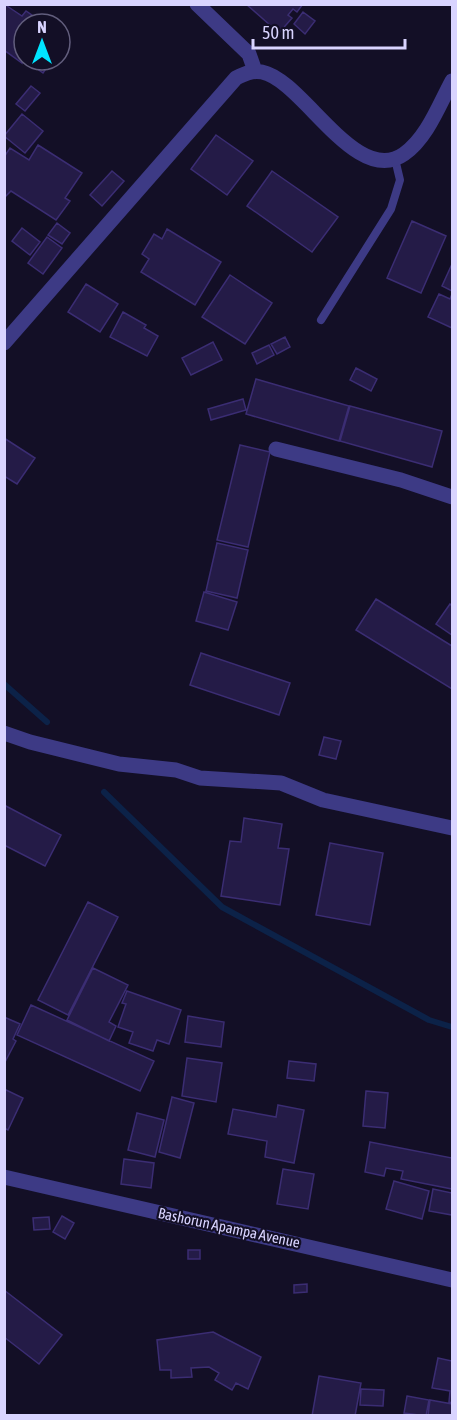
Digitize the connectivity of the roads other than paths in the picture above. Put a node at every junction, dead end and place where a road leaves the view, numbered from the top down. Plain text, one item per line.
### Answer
1 (197, 4) edge
2 (255, 71) junction
3 (453, 81) edge
4 (395, 159) junction
5 (321, 320) dead end
6 (4, 343) edge
7 (276, 449) dead end
8 (453, 497) edge
9 (4, 733) edge
10 (453, 828) edge
11 (4, 1177) edge
12 (453, 1280) edge

1 - 2 street
2 - 4 street
2 - 6 street
3 - 4 street
4 - 5 lane
7 - 8 street
9 - 10 street
11 - 12 street, Bashorun Apampa Avenue

